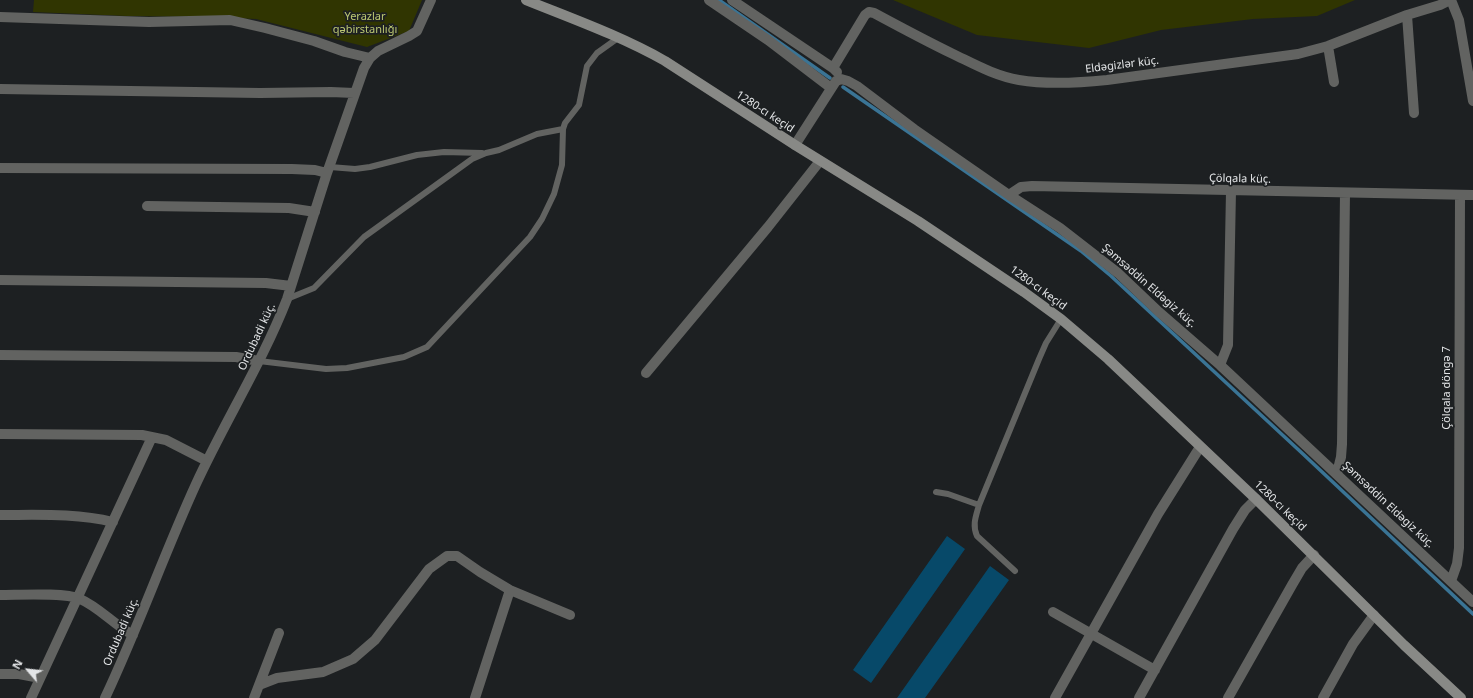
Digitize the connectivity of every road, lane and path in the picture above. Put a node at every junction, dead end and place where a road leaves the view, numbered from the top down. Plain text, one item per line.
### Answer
1 (431, 0) edge
2 (526, 0) edge
3 (709, 0) edge
4 (732, 0) edge
5 (1450, 0) edge
6 (1407, 15) junction
7 (0, 17) edge
8 (618, 38) junction
9 (1328, 46) junction
10 (370, 58) junction
11 (1470, 66) edge
12 (833, 68) junction
13 (841, 79) junction
14 (1334, 82) dead end
15 (831, 88) junction
16 (0, 89) edge
17 (354, 93) junction
18 (1473, 101) edge
19 (1414, 113) dead end
20 (563, 129) junction
21 (795, 145) junction
22 (486, 153) junction
23 (820, 161) junction
24 (0, 168) edge
25 (328, 170) junction
26 (1231, 191) junction
27 (1345, 193) junction
28 (1009, 195) junction
29 (1460, 195) junction
30 (1473, 195) edge
31 (147, 206) dead end
32 (315, 212) junction
33 (0, 280) edge
34 (292, 286) junction
35 (288, 299) junction
36 (1061, 320) junction
37 (0, 355) edge
38 (259, 361) junction
39 (1220, 365) junction
40 (646, 373) dead end
41 (0, 434) edge
42 (152, 437) junction
43 (1200, 447) junction
44 (207, 461) junction
45 (1336, 472) junction
46 (936, 492) dead end
47 (1256, 499) junction
48 (979, 505) junction
49 (0, 515) edge
50 (113, 522) junction
51 (1314, 556) junction
52 (1014, 571) dead end
53 (1451, 581) junction
54 (510, 590) junction
55 (0, 595) edge
56 (78, 598) junction
57 (1473, 602) edge
58 (1053, 612) dead end
59 (570, 615) dead end
60 (1374, 615) junction
61 (279, 633) dead end
62 (1091, 633) junction
63 (133, 635) junction
64 (1155, 670) junction
65 (0, 674) edge
66 (40, 678) junction
67 (259, 685) junction
68 (1458, 697) edge
69 (31, 698) edge
70 (105, 698) edge
71 (256, 698) edge
72 (475, 698) edge
73 (1055, 698) edge
74 (1139, 698) edge
75 (1228, 698) edge
76 (1323, 698) edge

1 - 10 street, Ordubadi küç.
2 - 8 street, 1280-cı keçid
3 - 15 street
4 - 12 street
5 - 6 street, Eldəgizlər küç.
5 - 11 street
6 - 9 street, Eldəgizlər küç.
6 - 19 street
7 - 10 street
8 - 20 lane
8 - 21 street, 1280-cı keçid
9 - 12 street, Eldəgizlər küç.
9 - 14 street
10 - 17 street, Ordubadi küç.
11 - 18 street
12 - 13 street
13 - 15 street
13 - 28 street, Şəmsəddin Eldəgiz küç.
15 - 21 street
16 - 17 street
17 - 25 street, Ordubadi küç.
20 - 22 lane
20 - 38 lane
21 - 23 street, 1280-cı keçid
22 - 25 lane
22 - 35 lane
23 - 36 street, 1280-cı keçid
23 - 40 street
24 - 25 street
25 - 32 street, Ordubadi küç.
26 - 27 street, Çölqala küç.
26 - 28 street, Çölqala küç.
26 - 39 street
27 - 29 street, Çölqala küç.
27 - 45 street
28 - 39 street, Şəmsəddin Eldəgiz küç.
29 - 30 street, Çölqala küç.
29 - 53 street, Çölqala döngə 7
31 - 32 street
32 - 34 street, Ordubadi küç.
33 - 34 street
34 - 35 street, Ordubadi küç.
35 - 38 street, Ordubadi küç.
36 - 43 street, 1280-cı keçid
36 - 48 lane
37 - 38 street
38 - 44 street, Ordubadi küç.
39 - 45 street, Şəmsəddin Eldəgiz küç.
41 - 42 street
42 - 44 street
42 - 50 street
43 - 47 street, 1280-cı keçid
43 - 62 street
44 - 63 street, Ordubadi küç.
45 - 53 street, Şəmsəddin Eldəgiz küç.
46 - 48 lane
47 - 51 street, 1280-cı keçid
47 - 64 street
48 - 52 lane
49 - 50 street
50 - 56 street
51 - 60 street, 1280-cı keçid
51 - 75 street
53 - 57 street, Şəmsəddin Eldəgiz küç.
54 - 59 street
54 - 67 street
54 - 72 street
55 - 56 street
56 - 63 street
56 - 66 street
58 - 62 street
60 - 68 street, 1280-cı keçid
60 - 76 street
61 - 67 street
62 - 64 street
62 - 73 street
63 - 70 street, Ordubadi küç.
64 - 74 street
65 - 66 street
66 - 69 street
67 - 71 street

